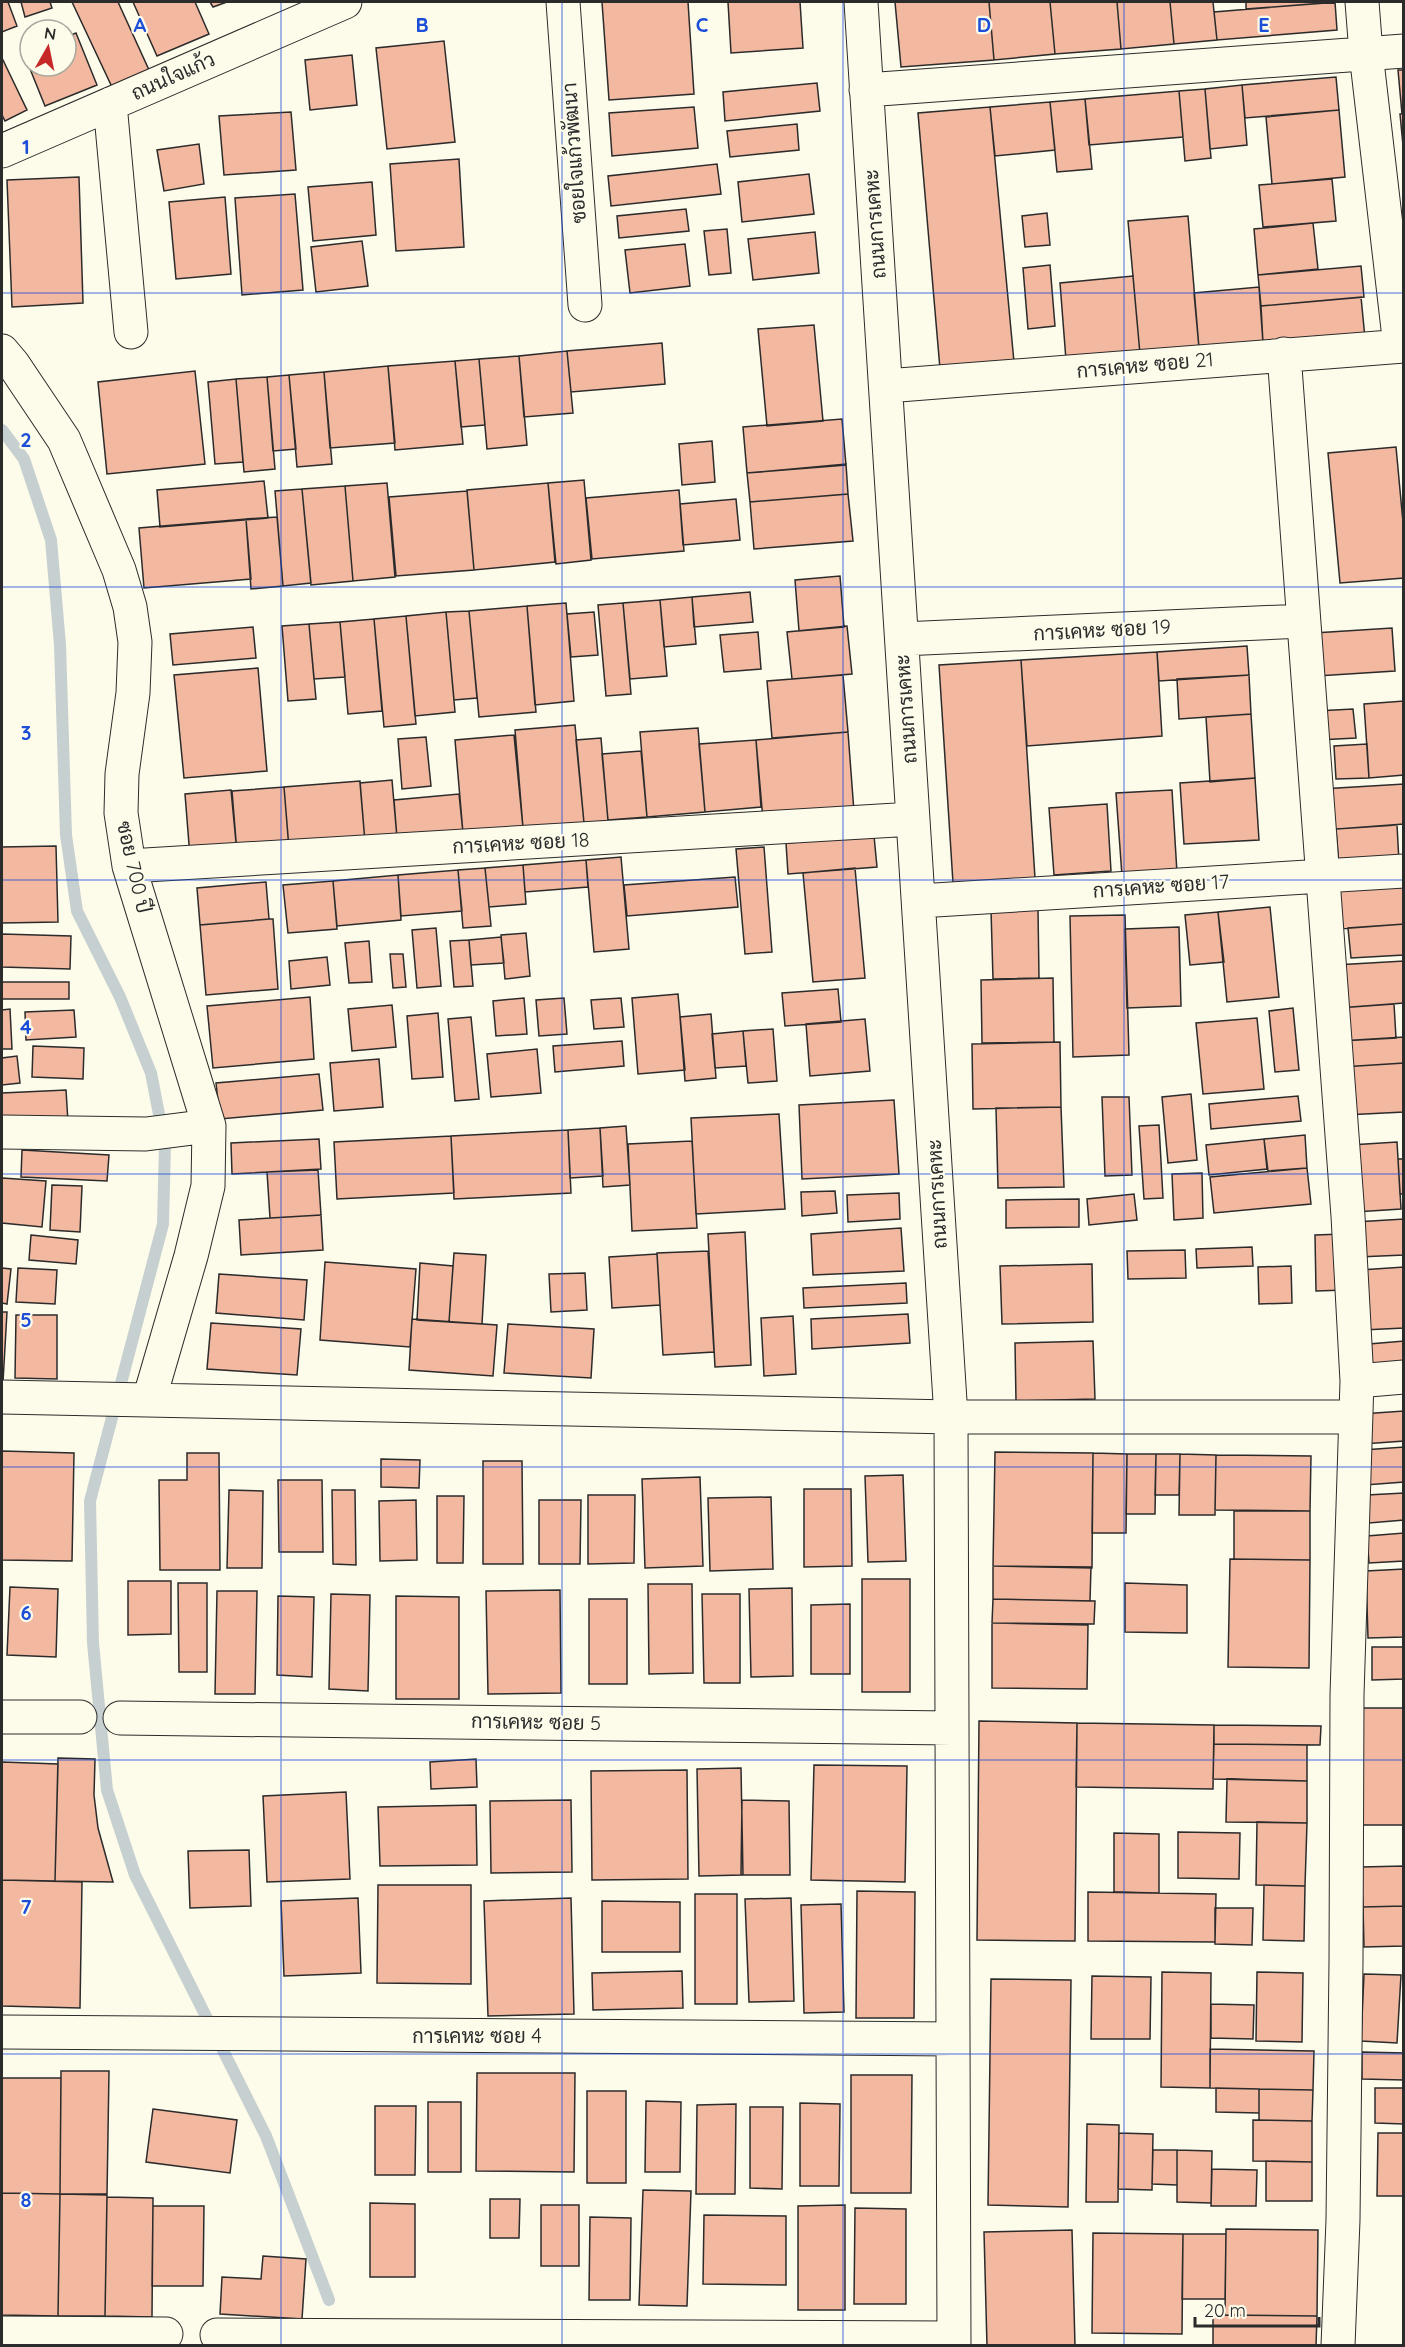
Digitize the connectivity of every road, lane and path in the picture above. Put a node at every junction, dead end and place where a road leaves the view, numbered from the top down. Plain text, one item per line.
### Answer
1 (345, 2) edge
2 (563, 2) edge
3 (861, 2) edge
4 (1362, 2) edge
5 (1404, 51) edge
6 (1366, 53) junction
7 (866, 90) junction
8 (110, 104) junction
9 (2, 151) edge
10 (585, 305) dead end
11 (131, 332) dead end
12 (1402, 346) edge
13 (2, 351) edge
14 (1284, 354) junction
15 (886, 386) junction
16 (1303, 621) junction
17 (902, 639) junction
18 (913, 819) junction
19 (129, 866) junction
20 (1404, 872) edge
21 (1322, 876) junction
22 (918, 901) junction
23 (209, 1126) junction
24 (2, 1132) edge
25 (1404, 1377) edge
26 (1357, 1381) junction
27 (2, 1396) edge
28 (149, 1400) junction
29 (951, 1417) junction
30 (1354, 1417) junction
31 (2, 1717) edge
32 (80, 1717) dead end
33 (120, 1718) dead end
34 (952, 1728) junction
35 (2, 2032) edge
36 (953, 2039) junction
37 (2, 2333) edge
38 (166, 2334) dead end
39 (217, 2335) dead end
40 (954, 2342) edge
41 (1338, 2346) edge

1 - 8 street, ถนนใจแก้ว
2 - 10 street, ซอยใจแก้วพัฒนา
3 - 7 street, ถนนการเคหะ
4 - 6 street
5 - 6 street
6 - 7 street
6 - 12 street
7 - 15 street, ถนนการเคหะ
8 - 9 street, ถนนใจแก้ว
8 - 11 street
12 - 14 street, การเคหะ ซอย 21
13 - 19 street, ซอย 700 ปี
14 - 15 street, การเคหะ ซอย 21
14 - 16 street
15 - 17 street, ถนนการเคหะ
16 - 17 street, การเคหะ ซอย 19
16 - 21 street
17 - 18 street, ถนนการเคหะ
18 - 19 street, การเคหะ ซอย 18
18 - 22 street, ถนนการเคหะ
19 - 23 street, ซอย 700 ปี
20 - 21 street, การเคหะ ซอย 17
21 - 22 street, การเคหะ ซอย 17
21 - 26 street
22 - 29 street, ถนนการเคหะ
23 - 24 street
23 - 28 street, ซอย 700 ปี
25 - 26 street
26 - 30 street
27 - 28 street
28 - 29 street
29 - 30 street
29 - 34 street, ถนนการเคหะ
30 - 41 street
31 - 32 street
33 - 34 street, การเคหะ ซอย 5
34 - 36 street, ถนนการเคหะ
35 - 36 street, การเคหะ ซอย 4
36 - 40 street, ถนนการเคหะ
37 - 38 street
39 - 40 street

